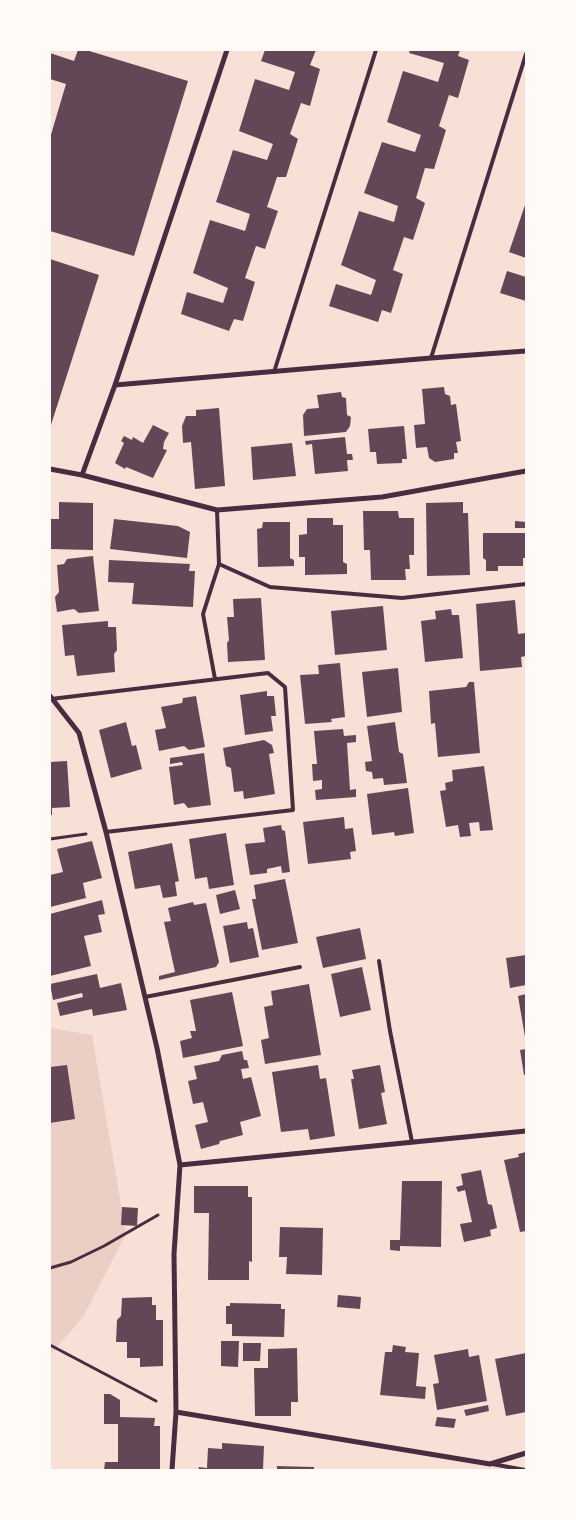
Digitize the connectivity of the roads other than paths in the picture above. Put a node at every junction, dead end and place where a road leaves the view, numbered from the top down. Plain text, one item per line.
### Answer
1 (227, 50) edge
2 (376, 50) edge
3 (526, 54) edge
4 (526, 351) edge
5 (432, 358) junction
6 (274, 372) junction
7 (115, 385) junction
8 (50, 469) edge
9 (526, 470) edge
10 (82, 475) junction
11 (217, 510) junction
12 (218, 564) junction
13 (526, 584) edge
14 (215, 679) junction
15 (50, 698) edge
16 (106, 832) junction
17 (379, 961) dead end
18 (300, 967) dead end
19 (145, 997) junction
20 (526, 1131) edge
21 (412, 1142) junction
22 (180, 1165) junction
23 (176, 1412) junction
24 (526, 1453) edge
25 (490, 1464) junction
26 (172, 1470) edge
27 (525, 1470) edge

1 - 7 street
2 - 6 lane
3 - 5 lane
4 - 5 street
5 - 6 street
6 - 7 street
7 - 10 street
8 - 10 street
9 - 11 street
10 - 11 street
11 - 12 lane
12 - 13 lane
12 - 14 lane
14 - 15 lane
14 - 16 lane
15 - 16 street
16 - 19 street
17 - 21 lane
18 - 19 lane
19 - 22 street
20 - 21 street
21 - 22 street
22 - 23 street
23 - 25 street
23 - 26 street
24 - 25 street
25 - 27 lane

